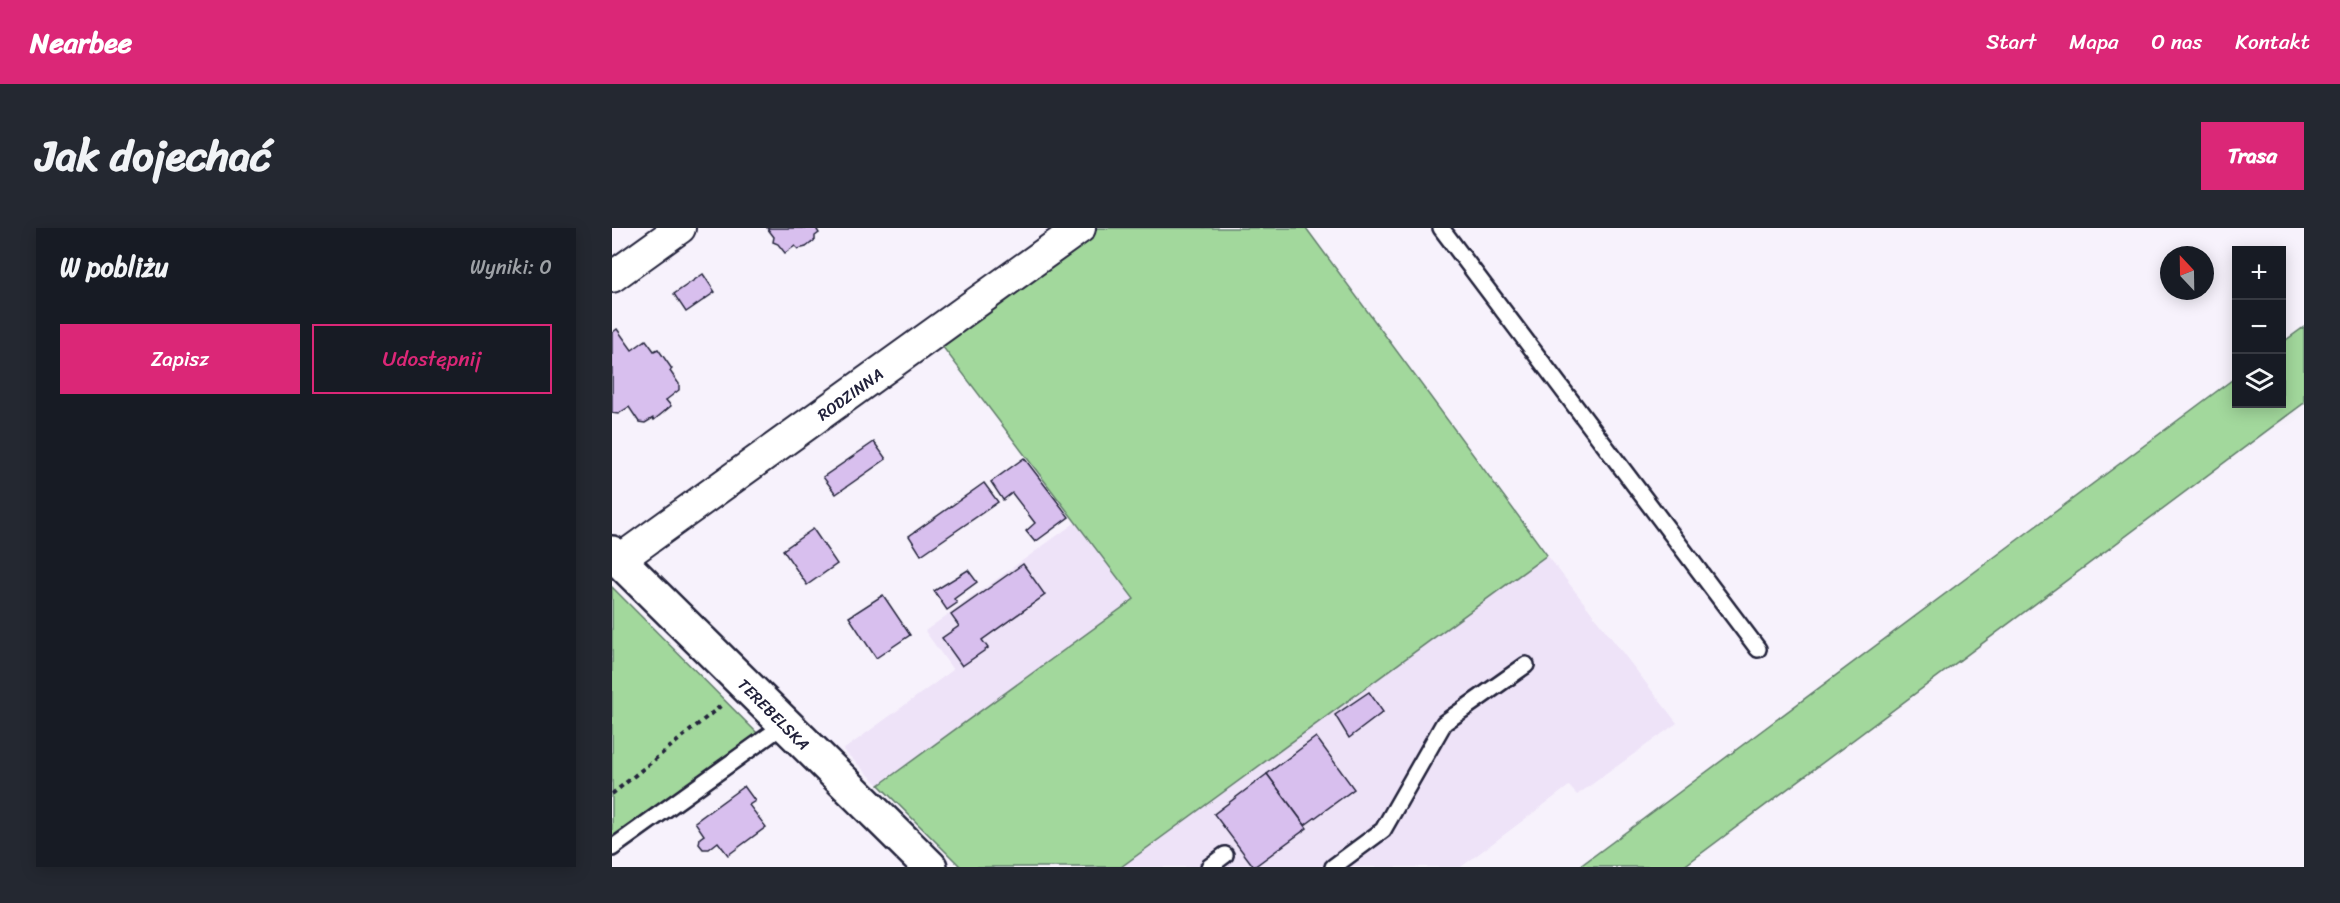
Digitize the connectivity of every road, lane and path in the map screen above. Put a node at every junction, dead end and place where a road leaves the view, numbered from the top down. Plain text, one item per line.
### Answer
1 (680, 228) edge
2 (1080, 228) edge
3 (1442, 228) edge
4 (612, 277) edge
5 (615, 557) edge
6 (1758, 649) dead end
7 (1526, 665) dead end
8 (744, 683) junction
9 (785, 724) junction
10 (612, 794) edge
11 (612, 848) edge
12 (1225, 855) dead end
13 (930, 867) edge
14 (1209, 867) edge
15 (1333, 867) edge

1 - 4 street
2 - 5 street, RODZINNA
3 - 6 lane
5 - 8 street, TEREBELSKA
7 - 15 lane
8 - 9 street, TEREBELSKA
8 - 10 path
9 - 11 lane
9 - 13 street, TEREBELSKA
12 - 14 lane

